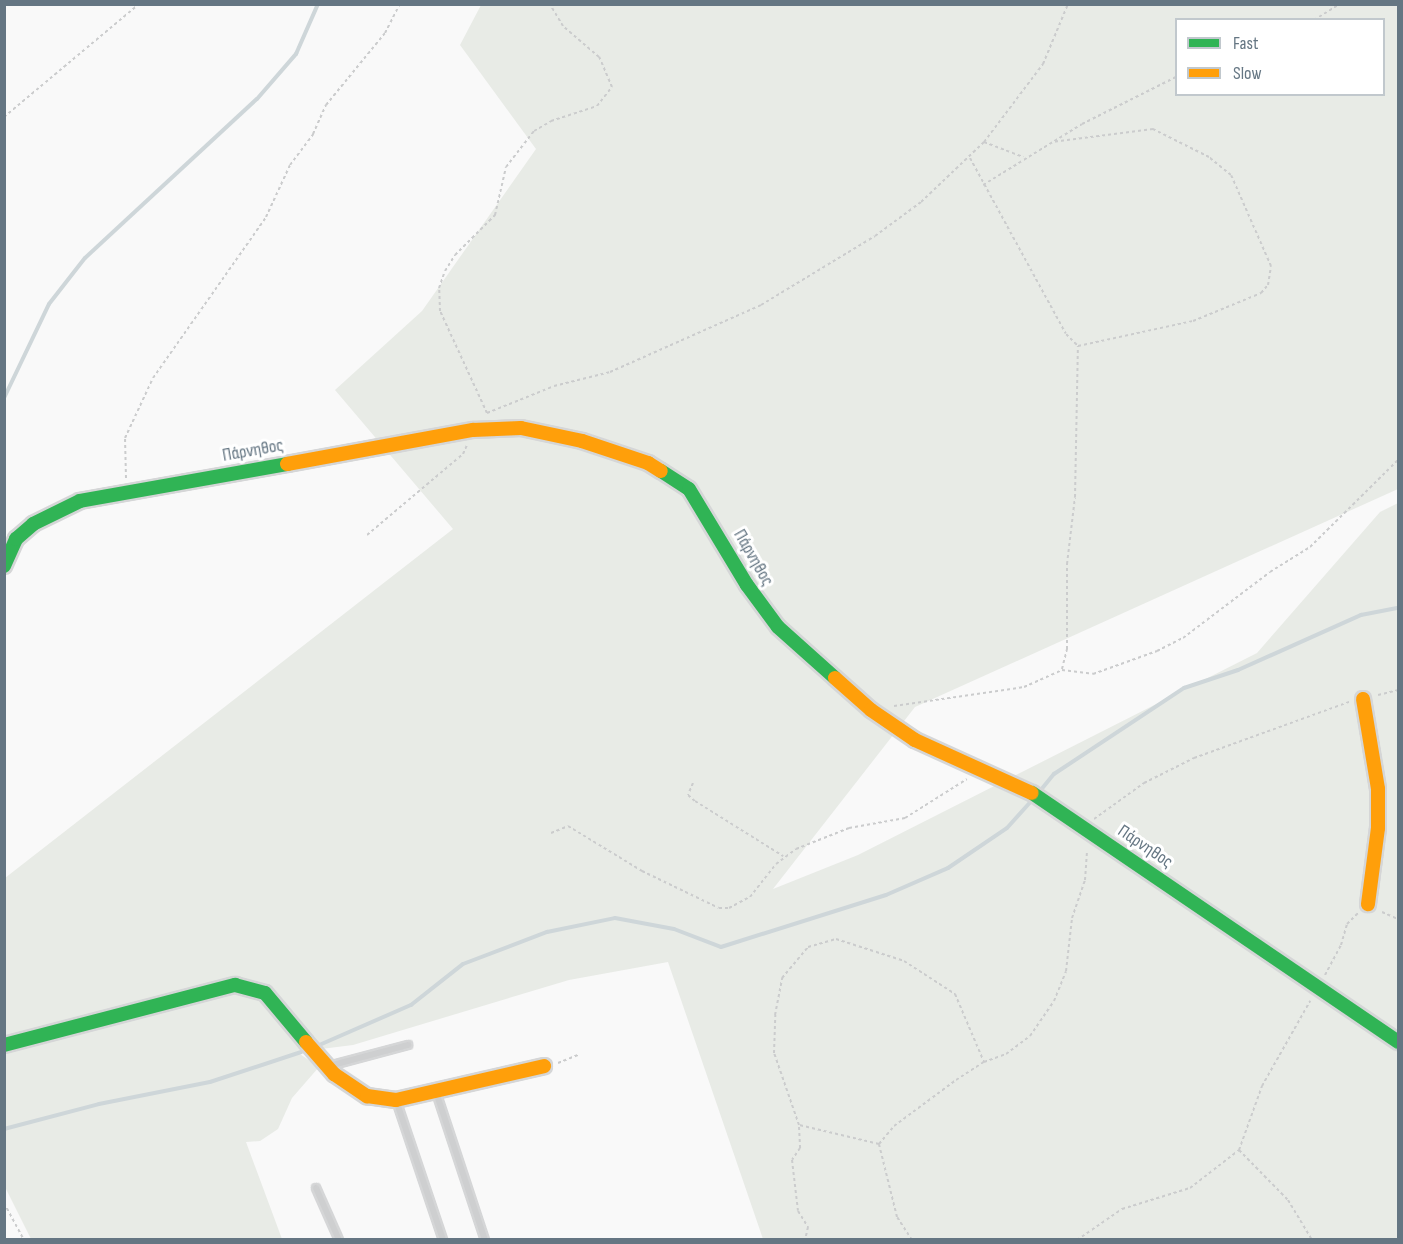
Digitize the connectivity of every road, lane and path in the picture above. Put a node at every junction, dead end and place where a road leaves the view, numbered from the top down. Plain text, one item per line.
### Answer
1 (139, 4) edge
2 (400, 4) edge
3 (550, 4) edge
4 (1068, 4) edge
5 (1340, 4) edge
6 (1317, 18) edge
7 (1175, 78) edge
8 (4, 117) edge
9 (984, 142) junction
10 (1052, 142) junction
11 (1024, 157) junction
12 (970, 158) junction
13 (983, 185) junction
14 (1078, 346) junction
15 (486, 413) junction
16 (473, 430) junction
17 (1398, 460) edge
18 (125, 493) junction
19 (367, 535) dead end
20 (4, 566) edge
21 (1062, 670) junction
22 (1398, 690) edge
23 (1363, 699) junction
24 (871, 710) junction
25 (985, 768) junction
26 (693, 783) dead end
27 (1088, 830) junction
28 (551, 833) dead end
29 (783, 857) junction
30 (1368, 904) junction
31 (1398, 919) edge
32 (1317, 985) junction
33 (1398, 1042) edge
34 (4, 1045) edge
35 (408, 1045) dead end
36 (578, 1054) dead end
37 (984, 1062) junction
38 (329, 1066) junction
39 (544, 1066) joint
40 (436, 1091) junction
41 (396, 1100) junction
42 (799, 1125) junction
43 (879, 1144) junction
44 (1239, 1150) junction
45 (316, 1188) dead end
46 (4, 1203) edge
47 (24, 1239) edge
48 (339, 1239) edge
49 (443, 1239) edge
50 (485, 1239) edge
51 (806, 1239) edge
52 (912, 1239) edge
53 (1077, 1239) edge
54 (1312, 1239) edge

1 - 8 path
2 - 18 path
3 - 15 path
4 - 9 path
5 - 6 path
7 - 10 path
9 - 11 path
9 - 12 path
10 - 11 path
10 - 14 path
11 - 13 path
12 - 13 path
12 - 15 path
13 - 14 path
14 - 21 path
15 - 16 path
16 - 18 main road, Πάρνηθος
16 - 19 path
16 - 24 main road, Πάρνηθος
17 - 21 path
18 - 20 main road, Πάρνηθος
21 - 24 path
22 - 23 path
23 - 27 path
23 - 30 main road
24 - 25 main road, Πάρνηθος
25 - 27 main road, Πάρνηθος
25 - 29 path
26 - 29 path
27 - 32 main road, Πάρνηθος
27 - 37 path
28 - 29 path
30 - 31 path
30 - 32 path
32 - 33 main road, Πάρνηθος
32 - 44 path
34 - 38 main road
35 - 38 lane
36 - 39 path
37 - 42 path
37 - 43 path
38 - 41 main road
39 - 40 main road
40 - 41 main road
40 - 50 lane
41 - 49 lane
42 - 43 path
42 - 51 path
43 - 52 path
44 - 53 path
44 - 54 path
45 - 48 lane
46 - 47 path

